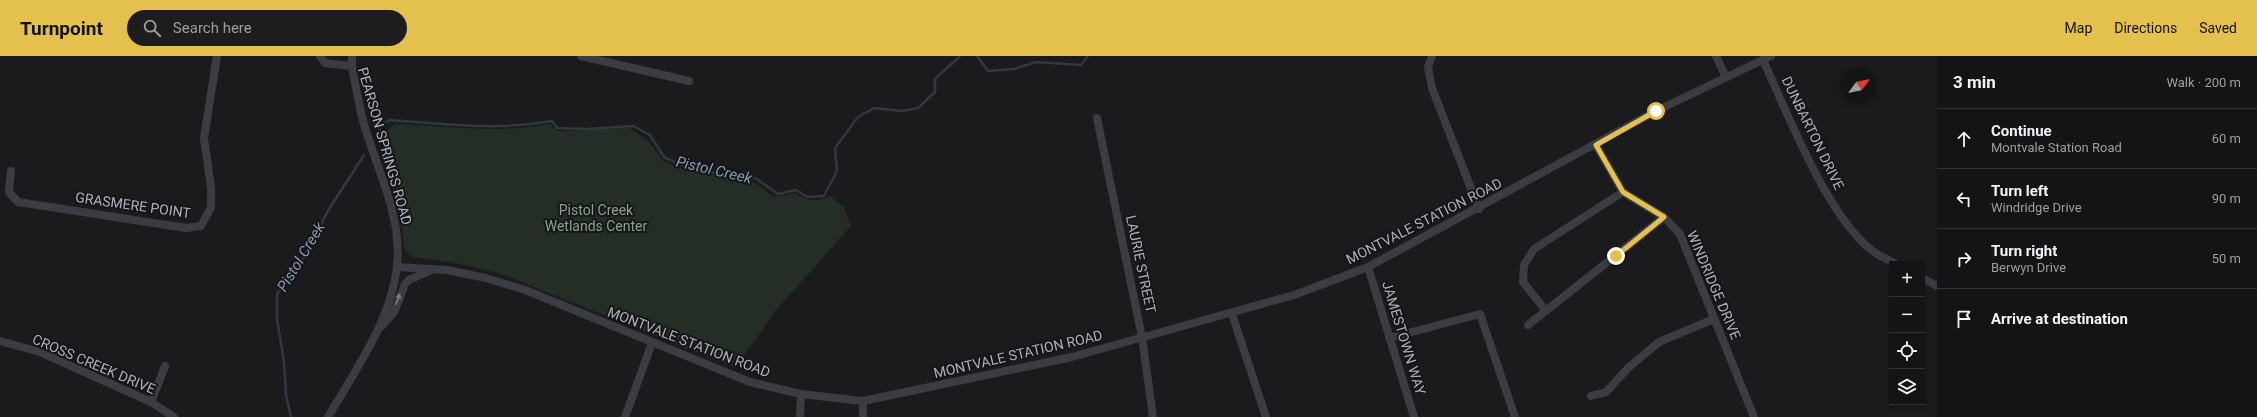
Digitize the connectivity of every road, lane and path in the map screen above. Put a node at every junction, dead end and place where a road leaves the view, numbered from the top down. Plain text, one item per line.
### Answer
1 (217, 56) edge
2 (320, 56) edge
3 (352, 56) edge
4 (581, 56) edge
5 (1432, 56) edge
6 (1716, 56) edge
7 (1771, 56) edge
8 (1762, 60) junction
9 (352, 66) junction
10 (1726, 76) junction
11 (689, 81) dead end
12 (1097, 118) dead end
13 (1596, 145) junction
14 (11, 171) dead end
15 (1623, 192) junction
16 (1479, 209) junction
17 (1664, 217) junction
18 (1890, 261) edge
19 (397, 267) junction
20 (1368, 267) junction
21 (433, 269) junction
22 (1925, 280) edge
23 (1937, 286) edge
24 (1546, 311) junction
25 (1232, 314) junction
26 (1714, 319) junction
27 (1528, 325) dead end
28 (377, 331) junction
29 (1142, 337) junction
30 (1390, 338) junction
31 (0, 341) edge
32 (652, 343) junction
33 (165, 366) dead end
34 (801, 394) junction
35 (1591, 396) dead end
36 (862, 401) junction
37 (151, 402) junction
38 (174, 417) edge
39 (328, 417) edge
40 (625, 417) edge
41 (800, 417) edge
42 (863, 417) edge
43 (1154, 417) edge
44 (1266, 417) edge
45 (1414, 417) edge
46 (1515, 417) edge
47 (1754, 417) edge

1 - 14 street, GRASMERE POINT
2 - 9 street, PEARSON SPRINGS ROAD
3 - 9 street
4 - 11 street
5 - 16 street
6 - 10 street
7 - 8 street, MONTVALE STATION ROAD
8 - 10 street, MONTVALE STATION ROAD
8 - 18 street, DUNBARTON DRIVE
9 - 19 street, PEARSON SPRINGS ROAD
10 - 13 street, MONTVALE STATION ROAD
12 - 29 street, LAURIE STREET
13 - 15 street, WINDRIDGE DRIVE
13 - 16 street, MONTVALE STATION ROAD
15 - 17 street, WINDRIDGE DRIVE
15 - 24 street
16 - 20 street, MONTVALE STATION ROAD
17 - 24 street
17 - 26 street, WINDRIDGE DRIVE
19 - 21 street, MONTVALE STATION ROAD
19 - 28 street
20 - 25 street, MONTVALE STATION ROAD
20 - 30 street, JAMESTOWN WAY
28 -> 21 street
21 - 32 street, MONTVALE STATION ROAD
22 - 23 street
24 - 27 street
25 - 29 street, MONTVALE STATION ROAD
25 - 44 street
26 - 35 street
26 - 47 street, WINDRIDGE DRIVE
28 - 39 street
29 - 36 street, MONTVALE STATION ROAD
29 - 43 street, LAURIE STREET
30 - 45 street, JAMESTOWN WAY
30 - 46 street
31 - 37 street, CROSS CREEK DRIVE
32 - 34 street, MONTVALE STATION ROAD
32 - 40 street
33 - 37 street
34 - 36 street, MONTVALE STATION ROAD
34 - 41 street
36 - 42 street
37 - 38 street, CROSS CREEK DRIVE

